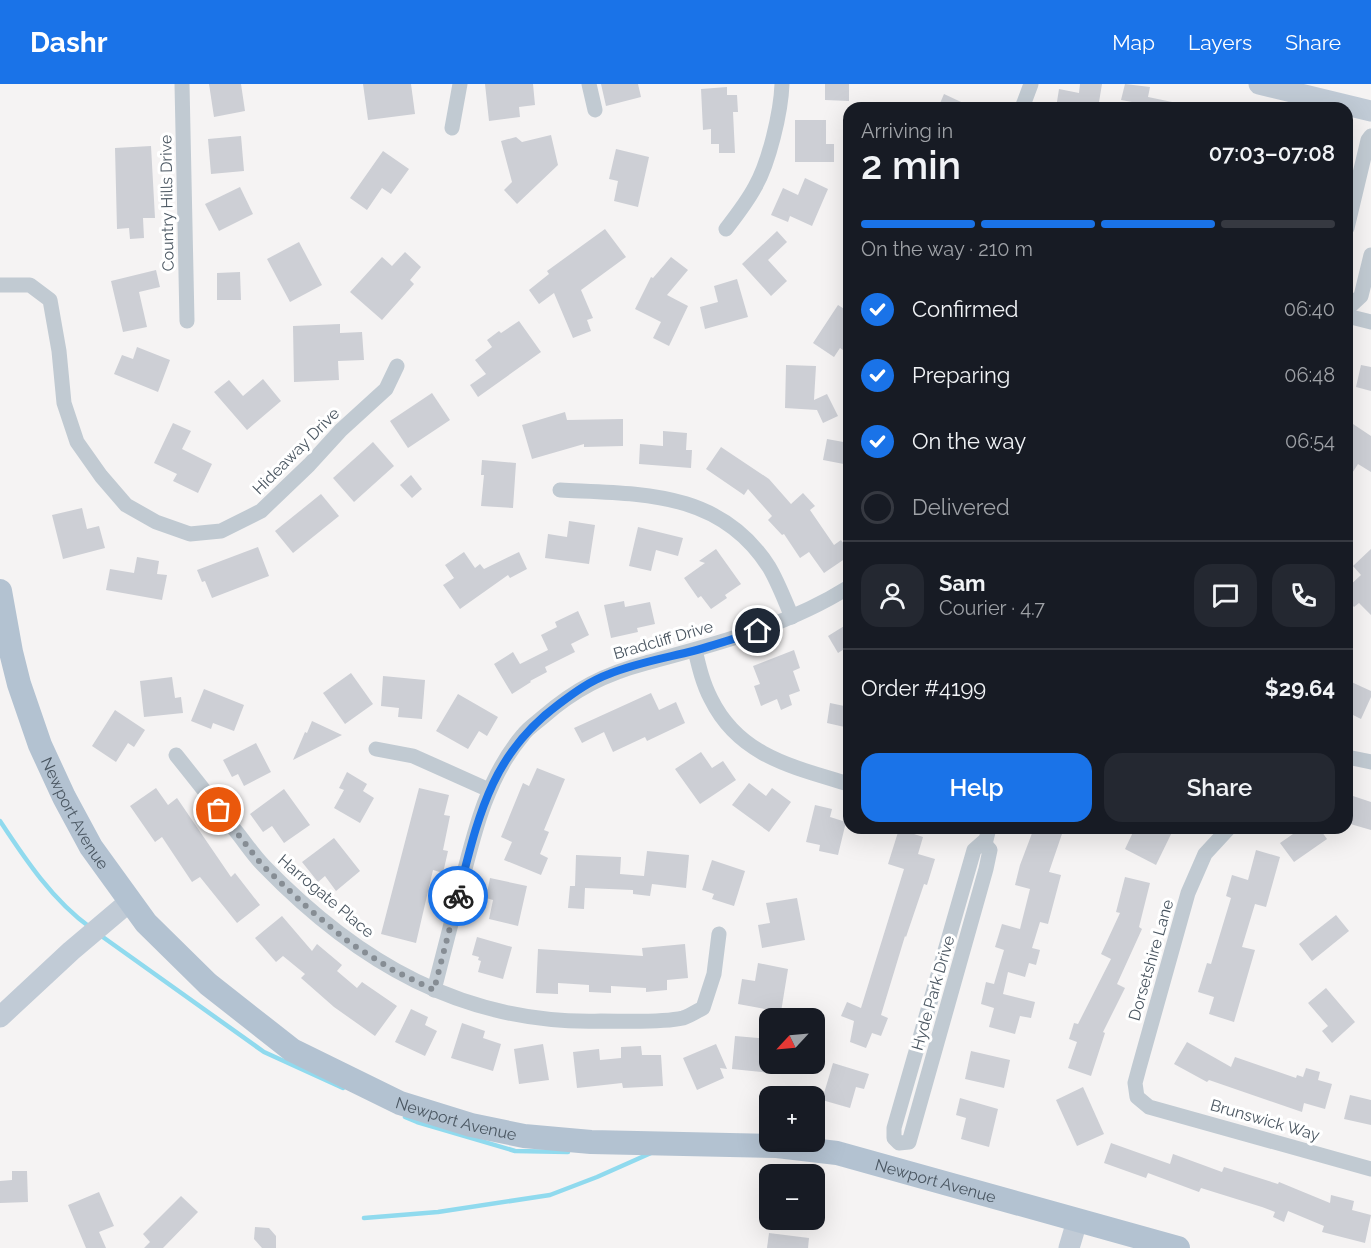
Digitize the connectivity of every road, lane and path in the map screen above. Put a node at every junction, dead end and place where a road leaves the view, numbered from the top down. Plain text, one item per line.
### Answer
1 (182, 84) edge
2 (460, 84) edge
3 (589, 84) edge
4 (782, 84) edge
5 (1031, 84) edge
6 (1259, 84) edge
7 (1024, 102) edge
8 (1334, 102) edge
9 (1353, 107) edge
10 (595, 110) dead end
11 (1371, 111) edge
12 (452, 128) dead end
13 (1371, 136) edge
14 (1353, 203) edge
15 (726, 230) dead end
16 (1371, 255) edge
17 (0, 285) edge
18 (1353, 303) edge
19 (1353, 318) edge
20 (187, 321) dead end
21 (1371, 322) edge
22 (397, 366) dead end
23 (560, 490) dead end
24 (843, 590) edge
25 (0, 591) edge
26 (792, 617) junction
27 (695, 651) junction
28 (376, 749) dead end
29 (176, 755) dead end
30 (1353, 758) edge
31 (1371, 762) edge
32 (843, 782) edge
33 (489, 790) junction
34 (988, 834) edge
35 (1223, 834) edge
36 (129, 902) junction
37 (719, 934) dead end
38 (434, 990) junction
39 (0, 1017) edge
40 (1149, 1107) joint
41 (891, 1167) junction
42 (1371, 1169) edge
43 (1077, 1221) junction
44 (1069, 1248) edge
45 (1178, 1248) edge

1 - 20 street, Country Hills Drive
2 - 12 street
3 - 10 street
4 - 15 street
5 - 7 street
6 - 8 main road
9 - 11 main road
13 - 14 street
16 - 18 street
17 - 22 street, Hideaway Drive
19 - 21 street
23 - 26 street
24 - 26 street, Bradcliff Drive
25 - 36 main road, Newport Avenue
26 - 27 street, Bradcliff Drive
27 - 32 street
27 - 33 street, Bradcliff Drive
28 - 33 street
29 - 38 street, Harrogate Place
30 - 31 street
33 - 38 street, Bradcliff Drive
34 - 41 street, Hyde Park Drive
35 - 40 street, Dorsetshire Lane
36 - 39 main road
36 - 41 main road, Newport Avenue
37 - 38 street, Harrogate Place
40 - 42 street, Brunswick Way
41 - 43 main road, Newport Avenue
43 - 44 main road
43 - 45 main road, Newport Avenue

